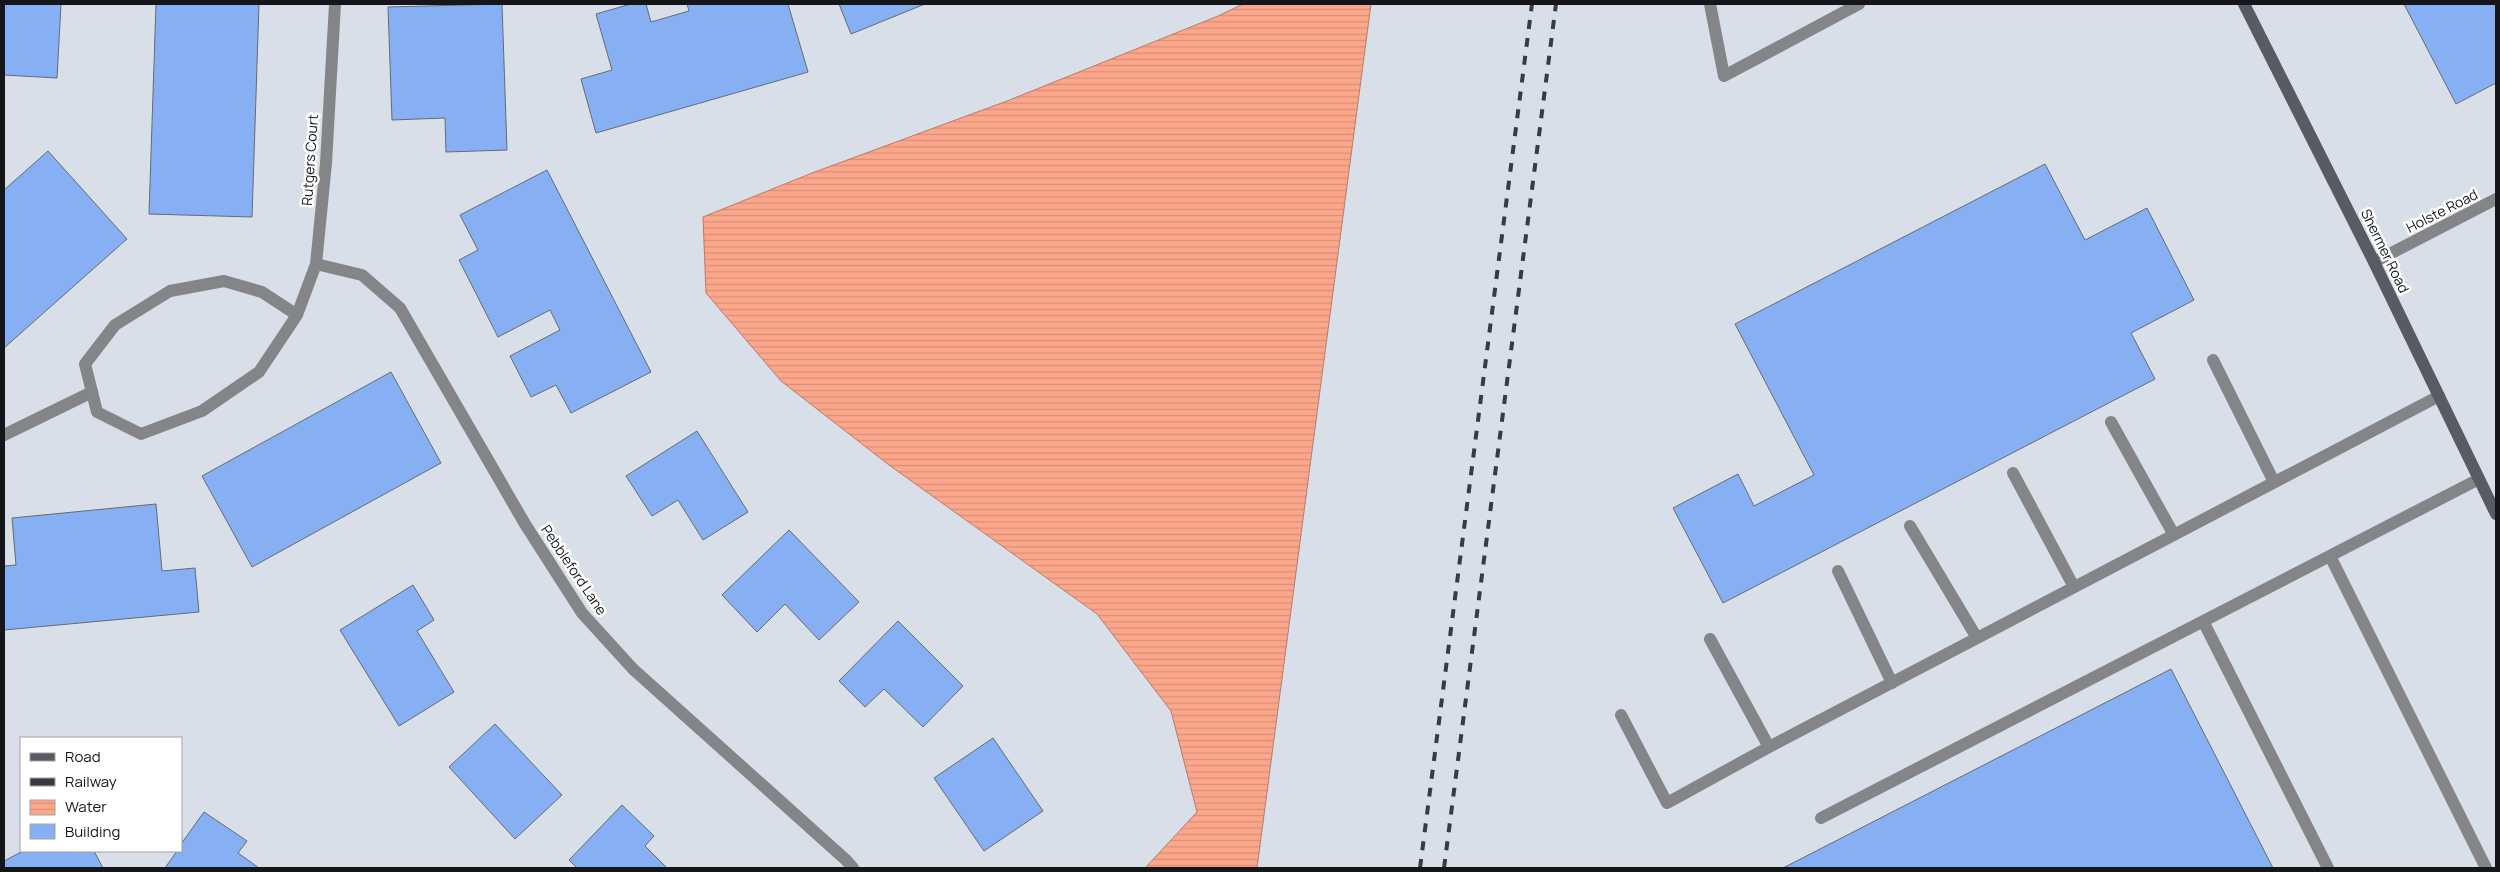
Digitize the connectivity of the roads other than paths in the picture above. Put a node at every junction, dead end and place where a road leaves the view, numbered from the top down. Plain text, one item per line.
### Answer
1 (334, 4) edge
2 (1710, 4) edge
3 (1859, 4) edge
4 (2244, 4) edge
5 (2496, 199) edge
6 (2374, 262) junction
7 (316, 264) junction
8 (297, 315) junction
9 (2212, 360) dead end
10 (92, 392) junction
11 (2439, 396) junction
12 (2112, 422) dead end
13 (4, 435) edge
14 (2013, 473) dead end
15 (2479, 479) junction
16 (2274, 482) junction
17 (2496, 514) edge
18 (1910, 526) dead end
19 (2174, 535) junction
20 (2330, 556) junction
21 (1838, 570) dead end
22 (2074, 587) junction
23 (2203, 621) junction
24 (1976, 638) junction
25 (1710, 639) dead end
26 (1892, 683) junction
27 (1621, 715) dead end
28 (1770, 746) junction
29 (1821, 818) dead end
30 (853, 868) edge
31 (2328, 868) edge
32 (2486, 868) edge

1 - 7 street, Rutgers Court
2 - 3 street
4 - 6 street, Shermer Road
5 - 6 street, Holste Road
6 - 11 street, Shermer Road
7 - 8 street, Rutgers Court
7 - 30 street, Pebbleford Lane
8 - 10 street, Rutgers Court
8 - 10 street, Rutgers Court
9 - 16 street
10 - 13 street
11 - 15 street, Shermer Road
11 - 16 street
12 - 19 street
14 - 22 street
15 - 17 street, Shermer Road
15 - 20 street
16 - 19 street
18 - 24 street
19 - 22 street
20 - 23 street
20 - 32 street
21 - 26 street
22 - 24 street
23 - 29 street
23 - 31 street
24 - 26 street
25 - 28 street
26 - 28 street
27 - 28 street

